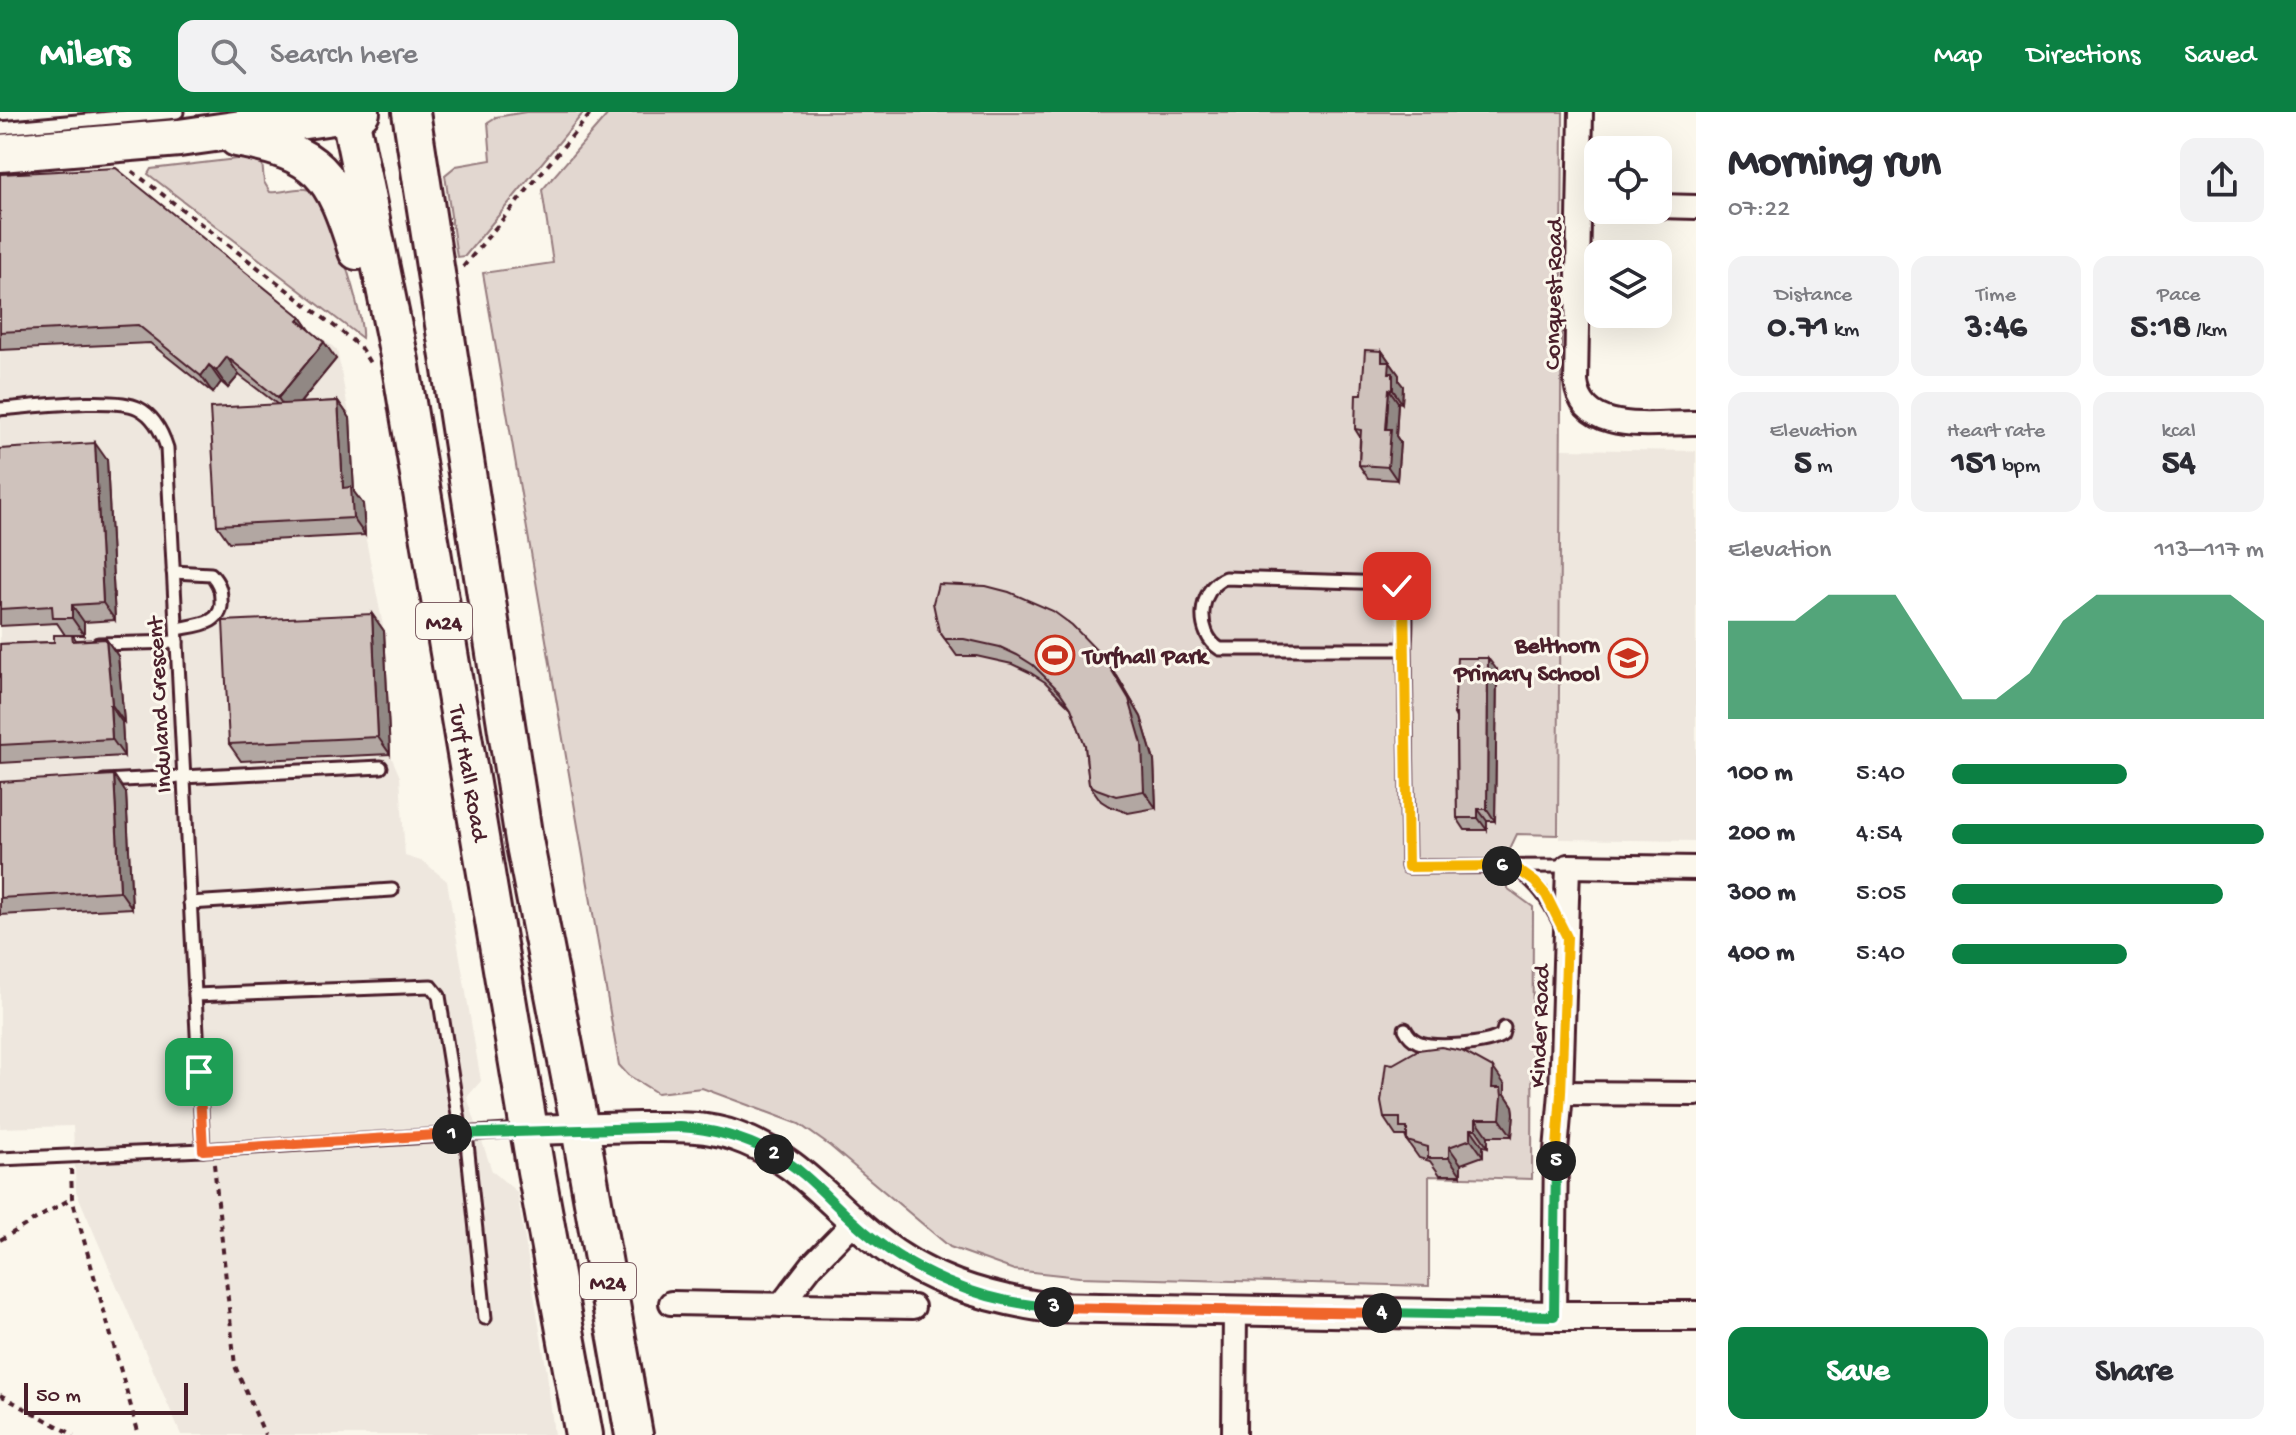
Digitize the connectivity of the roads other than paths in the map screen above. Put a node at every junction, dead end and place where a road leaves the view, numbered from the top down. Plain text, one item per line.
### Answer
1 (177, 112) edge
2 (411, 112) edge
3 (1581, 112) edge
4 (353, 113) edge
5 (0, 128) edge
6 (213, 134) junction
7 (1584, 147) edge
8 (0, 153) edge
9 (1672, 206) edge
10 (1696, 207) edge
11 (1588, 224) edge
12 (385, 362) junction
13 (0, 409) edge
14 (1696, 423) edge
15 (173, 572) junction
16 (177, 629) junction
17 (177, 642) junction
18 (86, 644) edge
19 (1405, 649) junction
20 (381, 767) dead end
21 (184, 776) junction
22 (92, 782) edge
23 (1513, 866) junction
24 (1568, 866) junction
25 (1696, 868) edge
26 (392, 890) dead end
27 (190, 903) junction
28 (1567, 937) junction
29 (195, 995) junction
30 (1504, 1028) dead end
31 (1405, 1029) dead end
32 (1561, 1093) junction
33 (1696, 1094) edge
34 (580, 1128) junction
35 (529, 1130) junction
36 (464, 1134) junction
37 (208, 1149) junction
38 (0, 1159) edge
39 (854, 1222) junction
40 (671, 1303) dead end
41 (781, 1305) junction
42 (913, 1307) dead end
43 (1235, 1310) junction
44 (1554, 1316) junction
45 (1696, 1316) edge
46 (485, 1318) dead end
47 (584, 1435) edge
48 (634, 1435) edge
49 (1234, 1435) edge

1 - 5 lane
2 - 34 main road, Turf Hall Road / M24
3 - 7 street, Conquest Road
4 - 6 main road
4 - 12 main road, Turf Hall Road / M24
6 - 8 main road
6 - 12 main road
9 - 10 street
11 - 14 street, Conquest Road
12 - 35 main road, Turf Hall Road / M24
13 - 15 lane, Induland Crescent
15 - 16 lane, Induland Crescent
15 - 16 lane
16 - 17 lane, Induland Crescent
17 - 18 lane
17 - 21 lane, Induland Crescent
19 - 19 lane
19 - 23 lane
20 - 21 lane
21 - 22 lane
21 - 27 lane, Induland Crescent
23 - 24 lane
23 - 28 lane
24 - 25 street
24 - 28 street, Kinder Road
26 - 27 lane
27 - 29 lane, Induland Crescent
28 - 32 street, Kinder Road
29 - 36 lane
29 - 37 lane, Induland Crescent
30 - 31 lane
32 - 33 street
32 - 44 street, Kinder Road
34 - 35 street
34 - 39 street
34 - 48 main road, Turf Hall Road / M24
35 - 36 lane
35 - 47 main road, Turf Hall Road / M24
36 - 37 lane
36 - 46 lane
37 - 38 lane
39 - 41 street
39 - 43 street
40 - 41 street
41 - 42 street
43 - 44 street
43 - 49 street
44 - 45 street

